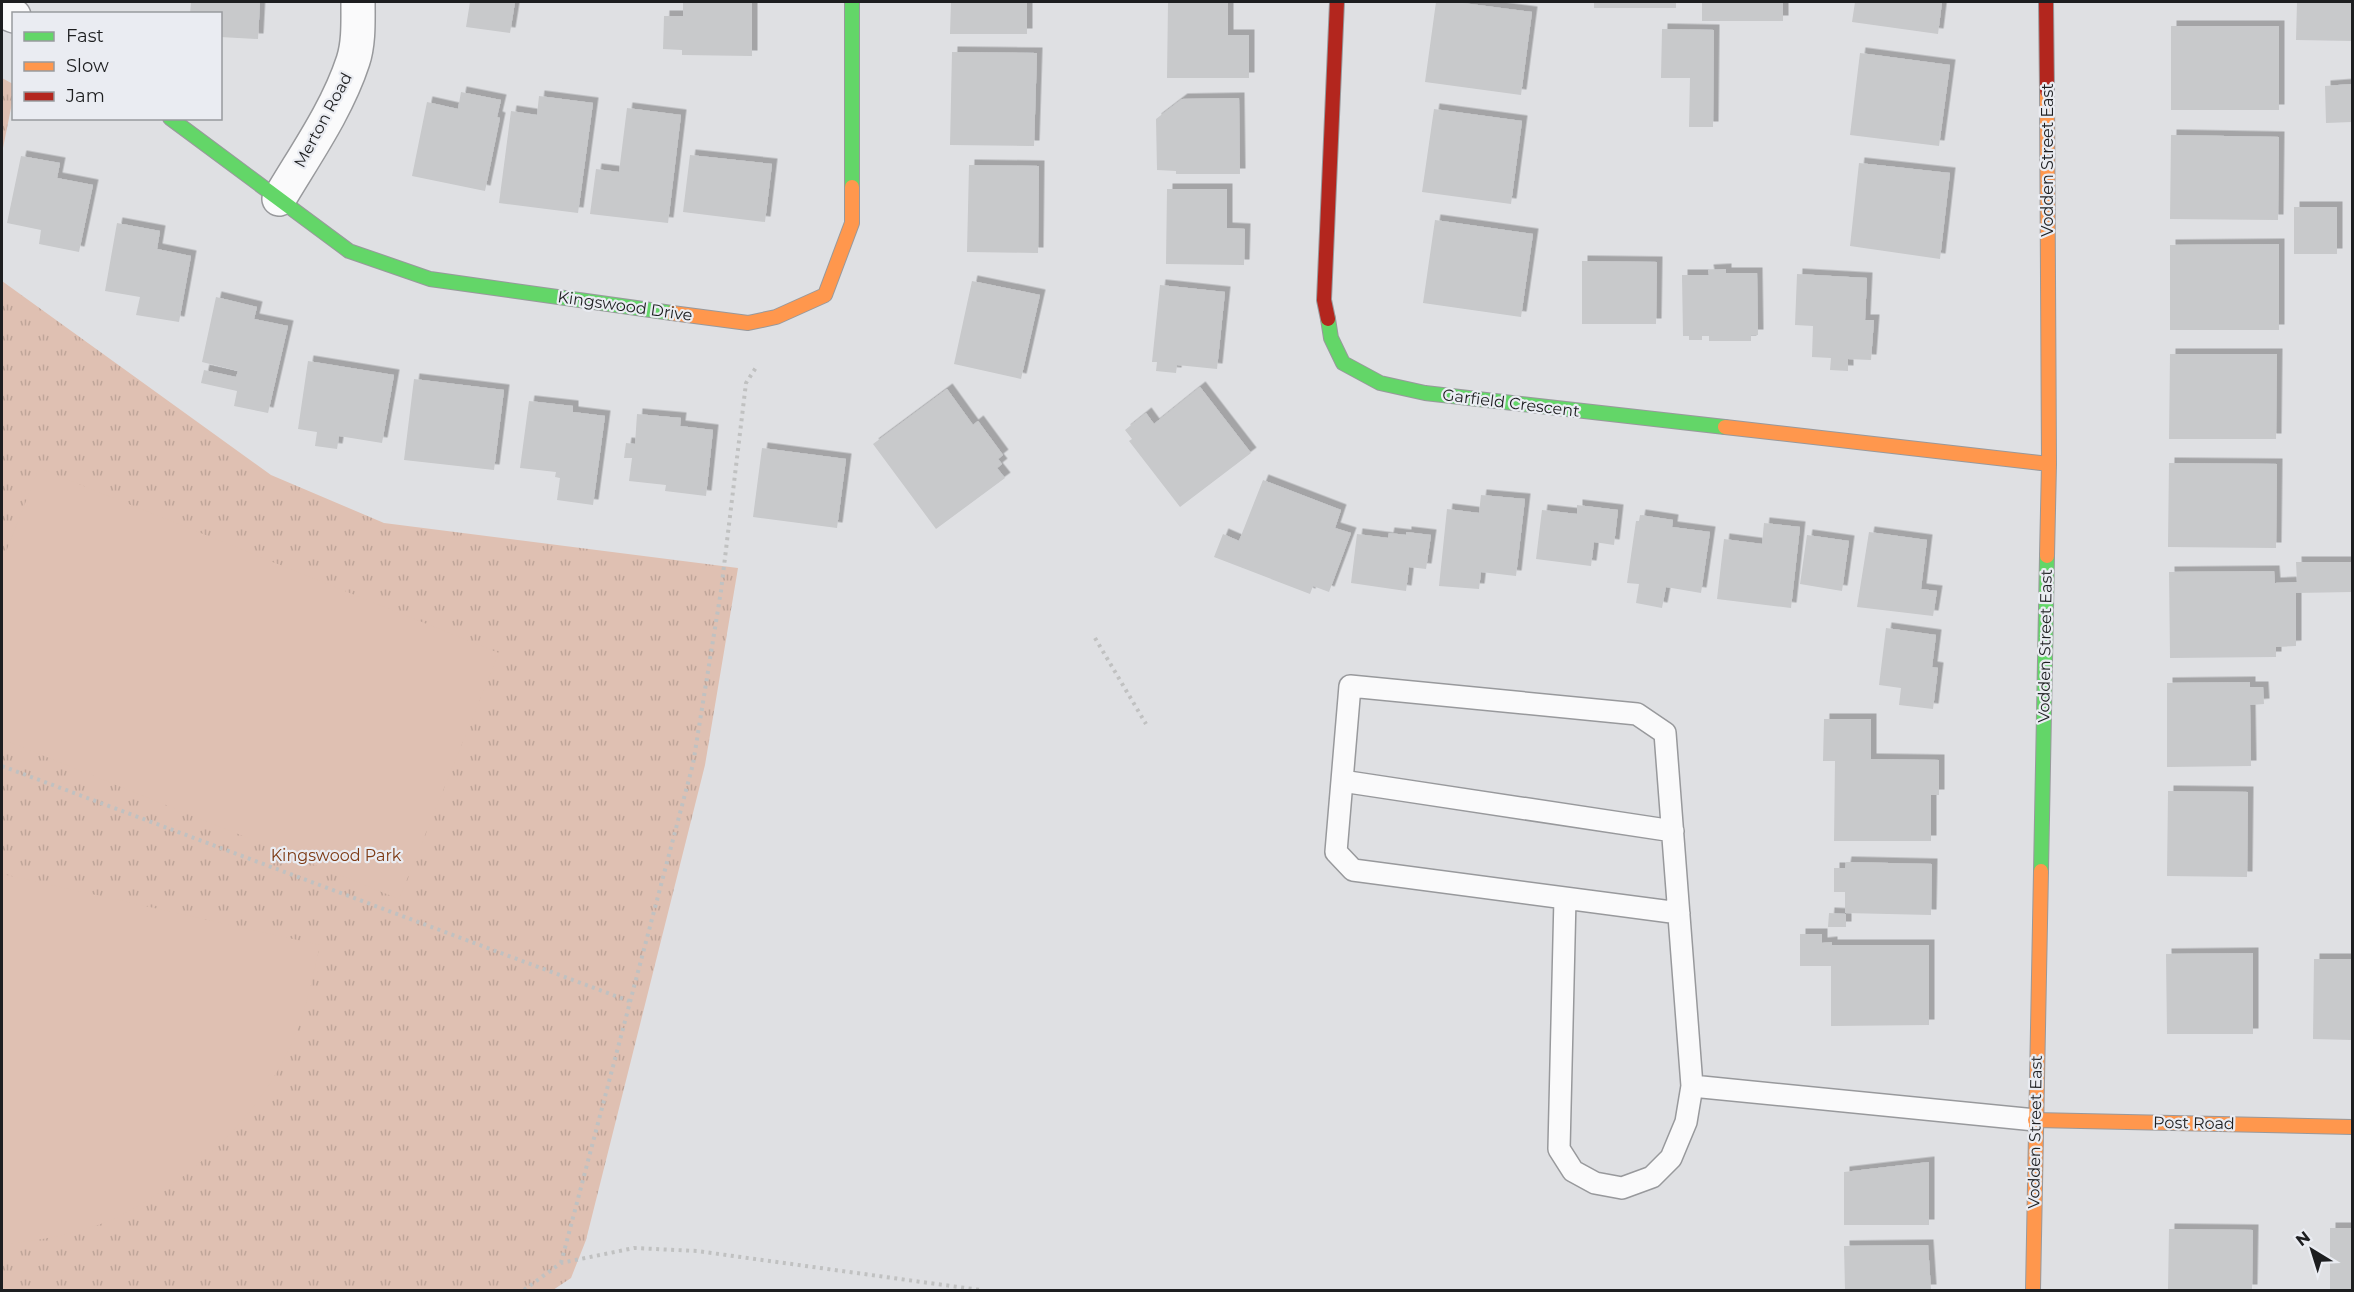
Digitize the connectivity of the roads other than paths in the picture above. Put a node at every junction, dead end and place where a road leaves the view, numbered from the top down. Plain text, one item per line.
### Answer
1 (358, 2) edge
2 (852, 2) edge
3 (1337, 2) edge
4 (2046, 2) edge
5 (173, 120) edge
6 (279, 199) junction
7 (2049, 464) junction
8 (1342, 780) junction
9 (1673, 831) junction
10 (1565, 898) junction
11 (1679, 913) junction
12 (1692, 1086) junction
13 (2035, 1120) junction
14 (2352, 1127) edge
15 (2033, 1290) edge

1 - 6 street, Merton Road
2 - 6 street, Kingswood Drive
3 - 7 street, Garfield Crescent
4 - 7 street, Vodden Street East
5 - 6 street, Kingswood Drive
7 - 13 street, Vodden Street East
8 - 9 lane
8 - 9 lane
8 - 10 lane
9 - 11 lane
10 - 11 lane
10 - 12 lane
11 - 12 lane
12 - 13 lane
13 - 14 street, Post Road
13 - 15 street, Vodden Street East

